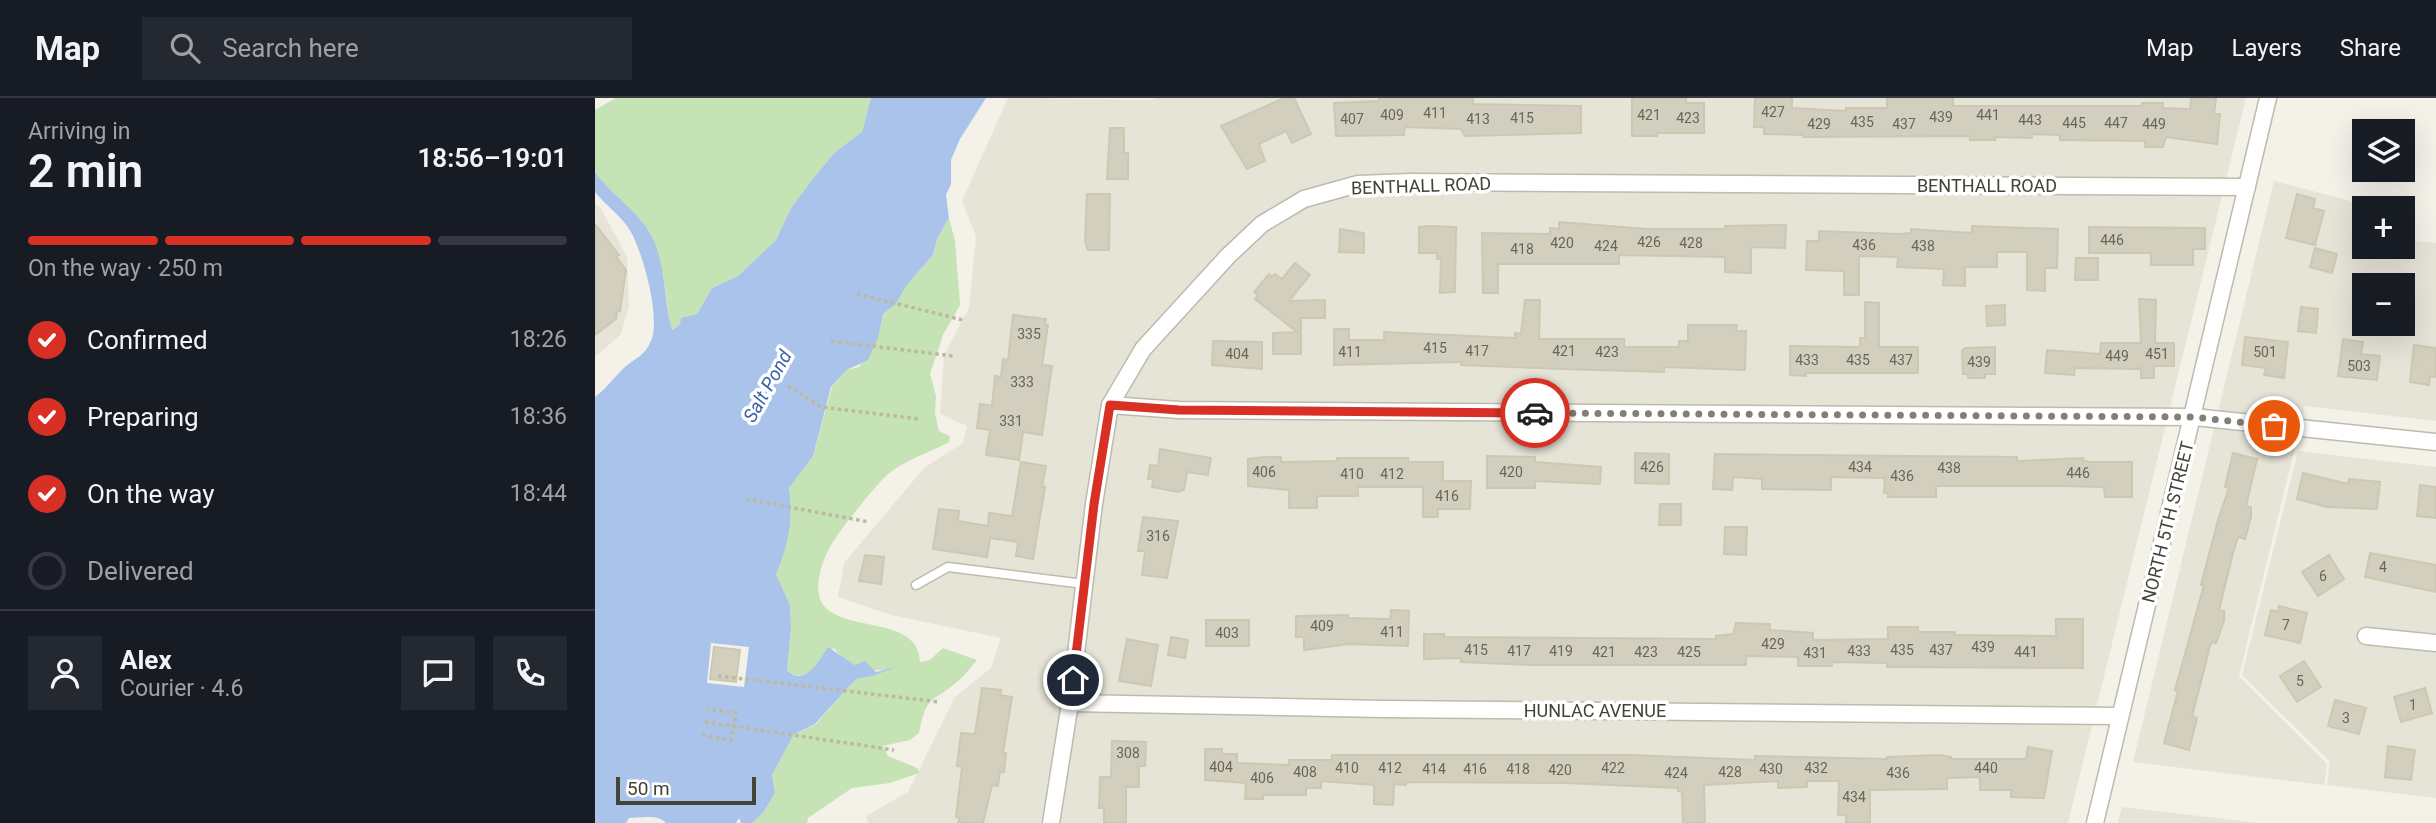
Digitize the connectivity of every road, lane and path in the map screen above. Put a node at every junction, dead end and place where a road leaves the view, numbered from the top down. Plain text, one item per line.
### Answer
1 (2268, 98) edge
2 (2247, 187) junction
3 (857, 294) dead end
4 (963, 320) dead end
5 (831, 341) dead end
6 (953, 356) dead end
7 (788, 386) dead end
8 (1110, 405) junction
9 (2194, 417) junction
10 (919, 419) dead end
11 (2436, 442) edge
12 (746, 499) dead end
13 (869, 522) dead end
14 (1084, 584) junction
15 (916, 585) dead end
16 (2366, 636) dead end
17 (2436, 643) edge
18 (718, 676) dead end
19 (940, 702) dead end
20 (1070, 703) junction
21 (707, 709) dead end
22 (2119, 716) junction
23 (705, 722) dead end
24 (734, 726) junction
25 (702, 735) dead end
26 (894, 750) dead end
27 (1051, 823) edge
28 (2095, 823) edge

1 - 2 street, NORTH 5TH STREET
2 - 8 street, BENTHALL ROAD
2 - 9 street, NORTH 5TH STREET
3 - 4 path
5 - 6 path
7 - 10 path
8 - 9 street
8 - 14 street, BENTHALL ROAD
9 - 11 street
9 - 22 street, NORTH 5TH STREET
12 - 13 path
14 - 15 lane
14 - 20 street, BENTHALL ROAD
16 - 17 street
18 - 19 path
20 - 22 street, HUNLAC AVENUE
20 - 27 street, BENTHALL ROAD
21 - 24 path
22 - 28 street, NORTH 5TH STREET
23 - 24 path
24 - 25 path
24 - 26 path

